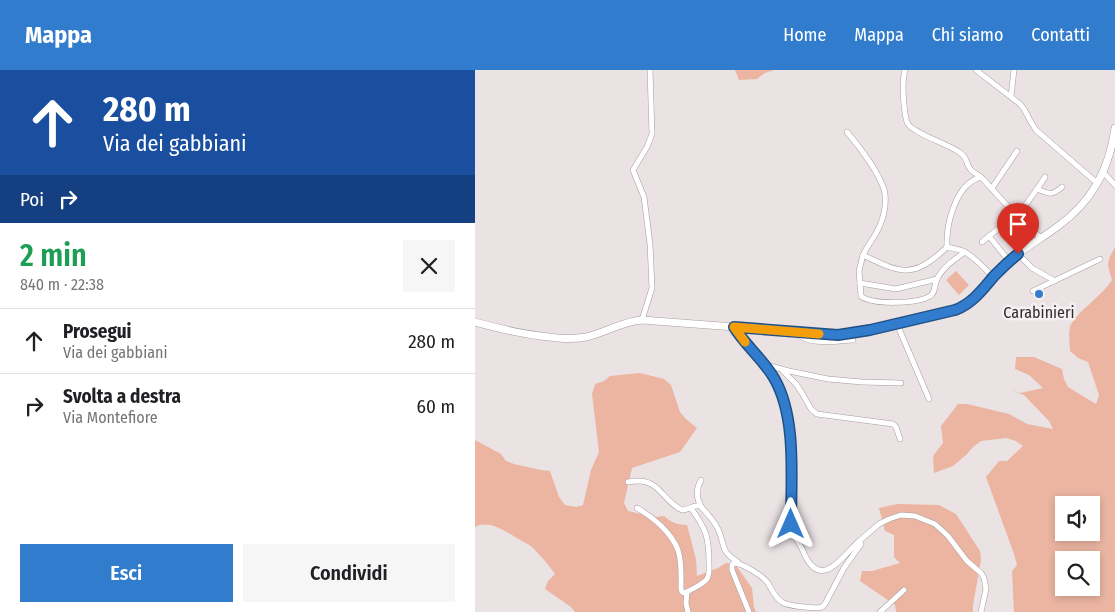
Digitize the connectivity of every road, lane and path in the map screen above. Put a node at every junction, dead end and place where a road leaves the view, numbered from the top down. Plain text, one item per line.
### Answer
1 (650, 70) edge
2 (905, 70) edge
3 (975, 70) edge
4 (983, 70) edge
5 (1014, 70) edge
6 (985, 77) junction
7 (1011, 96) junction
8 (1115, 128) edge
9 (847, 132) dead end
10 (1113, 148) edge
11 (1017, 151) dead end
12 (1103, 172) junction
13 (981, 177) junction
14 (1045, 177) dead end
15 (1097, 183) junction
16 (1115, 184) edge
17 (1062, 187) dead end
18 (992, 188) junction
19 (1037, 189) junction
20 (1016, 216) junction
21 (989, 236) junction
22 (1041, 238) junction
23 (982, 242) dead end
24 (947, 248) junction
25 (965, 252) junction
26 (1018, 254) junction
27 (863, 255) junction
28 (1100, 259) dead end
29 (1009, 261) junction
30 (993, 277) junction
31 (937, 279) junction
32 (1055, 281) junction
33 (860, 283) junction
34 (1033, 290) dead end
35 (642, 320) junction
36 (475, 322) edge
37 (897, 324) junction
38 (734, 327) junction
39 (794, 332) junction
40 (853, 340) dead end
41 (758, 357) junction
42 (779, 368) junction
43 (901, 383) dead end
44 (929, 399) dead end
45 (900, 439) dead end
46 (701, 480) dead end
47 (628, 482) dead end
48 (701, 506) junction
49 (637, 508) dead end
50 (691, 508) junction
51 (858, 542) junction
52 (743, 565) junction
53 (903, 590) dead end
54 (687, 592) junction
55 (688, 612) edge
56 (749, 612) edge
57 (880, 612) edge
58 (981, 612) edge

1 - 35 street
2 - 13 street
3 - 6 street
4 - 6 street
5 - 7 street
6 - 7 street
7 - 15 street
8 - 10 main road
9 - 27 street
10 - 12 main road
11 - 18 street
12 - 15 main road
12 - 16 street
13 - 18 street
13 - 24 street
14 - 19 street
15 - 22 main road
17 - 19 street
18 - 20 street
19 - 20 street
20 - 21 street
20 - 22 street
21 - 23 street
21 - 29 street
22 - 26 main road
24 - 25 street
24 - 27 street
25 - 30 street
25 - 31 street
26 - 29 main road
26 - 32 street
27 - 33 street
28 - 32 street
29 - 30 main road
30 - 37 main road
31 - 33 street
31 - 33 street
32 - 34 street
35 - 36 main road
35 - 38 main road
37 - 39 main road
37 - 44 street
38 - 39 main road
38 - 41 street
39 - 40 street
41 - 42 street
41 - 51 street
42 - 43 street
42 - 45 street
46 - 48 street
47 - 50 street
48 - 50 street
48 - 52 street
49 - 54 street
50 - 54 street
51 - 52 street
51 - 58 street
52 - 56 street
53 - 57 street
54 - 55 street

